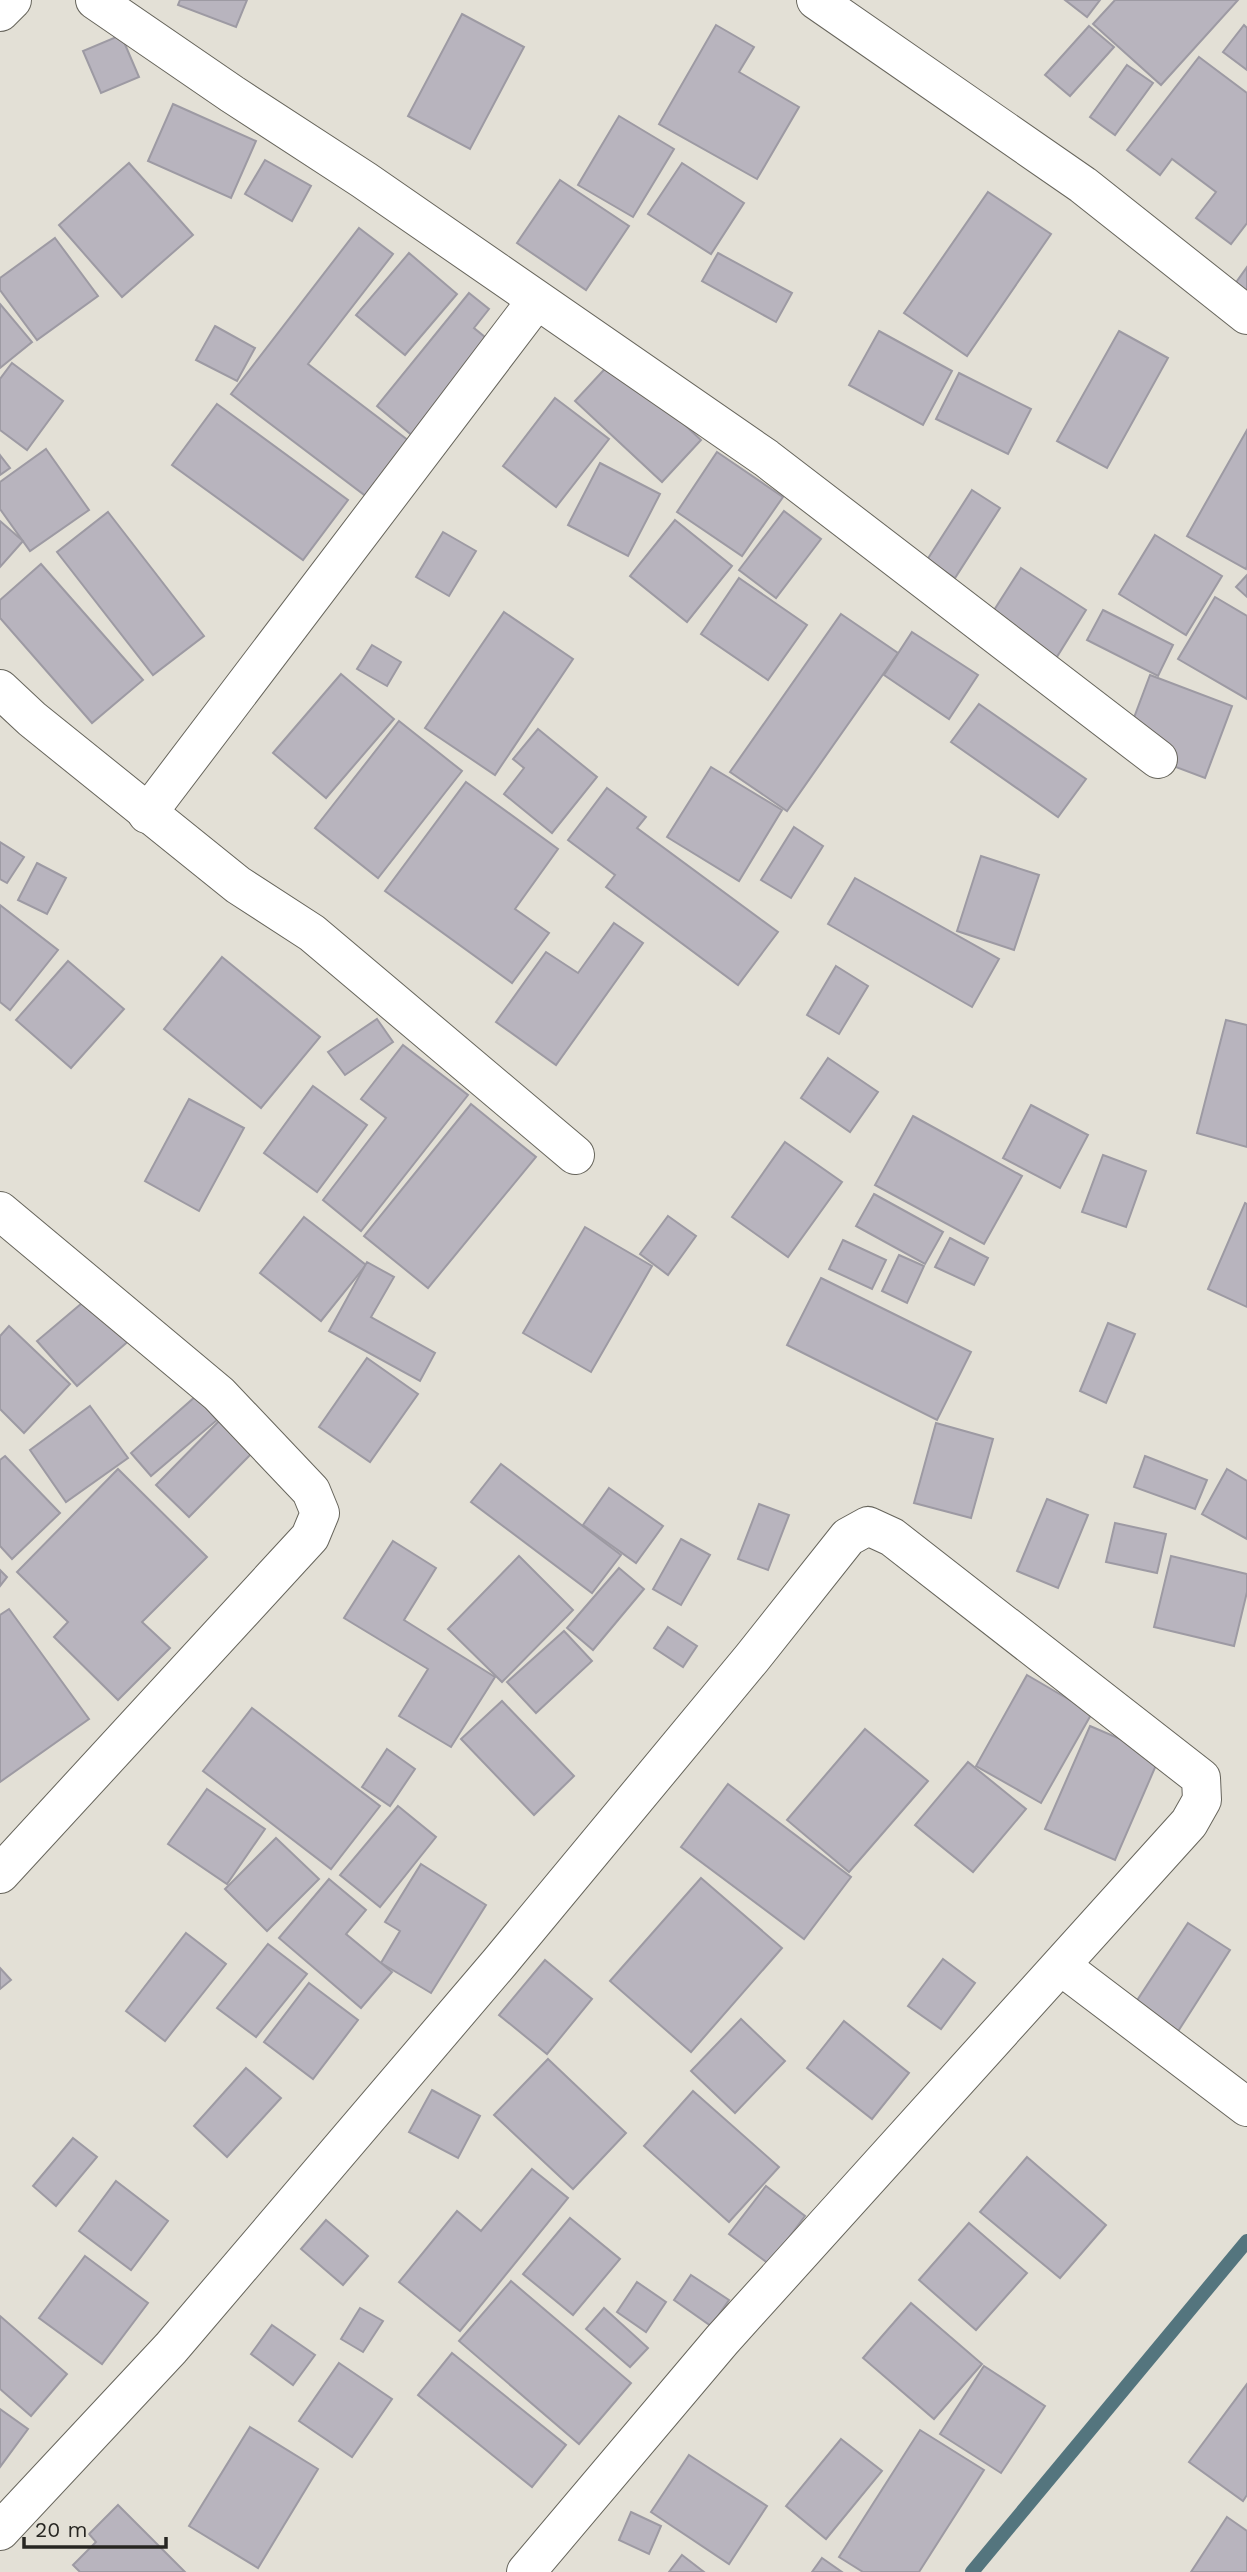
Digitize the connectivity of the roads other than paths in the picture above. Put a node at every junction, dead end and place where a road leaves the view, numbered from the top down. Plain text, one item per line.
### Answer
1 (12, 0) edge
2 (95, 0) edge
3 (816, 0) edge
4 (0, 12) edge
5 (537, 301) junction
6 (1247, 315) edge
7 (0, 689) edge
8 (1158, 759) dead end
9 (147, 814) junction
10 (575, 1155) dead end
11 (0, 1211) edge
12 (0, 1874) edge
13 (1061, 1966) junction
14 (1247, 2107) edge
15 (0, 2531) edge
16 (526, 2572) edge

1 - 4 street
2 - 5 street
3 - 6 street
5 - 8 street
5 - 9 street
7 - 9 street
9 - 10 street
11 - 12 street
13 - 14 street
13 - 15 street
13 - 16 street

